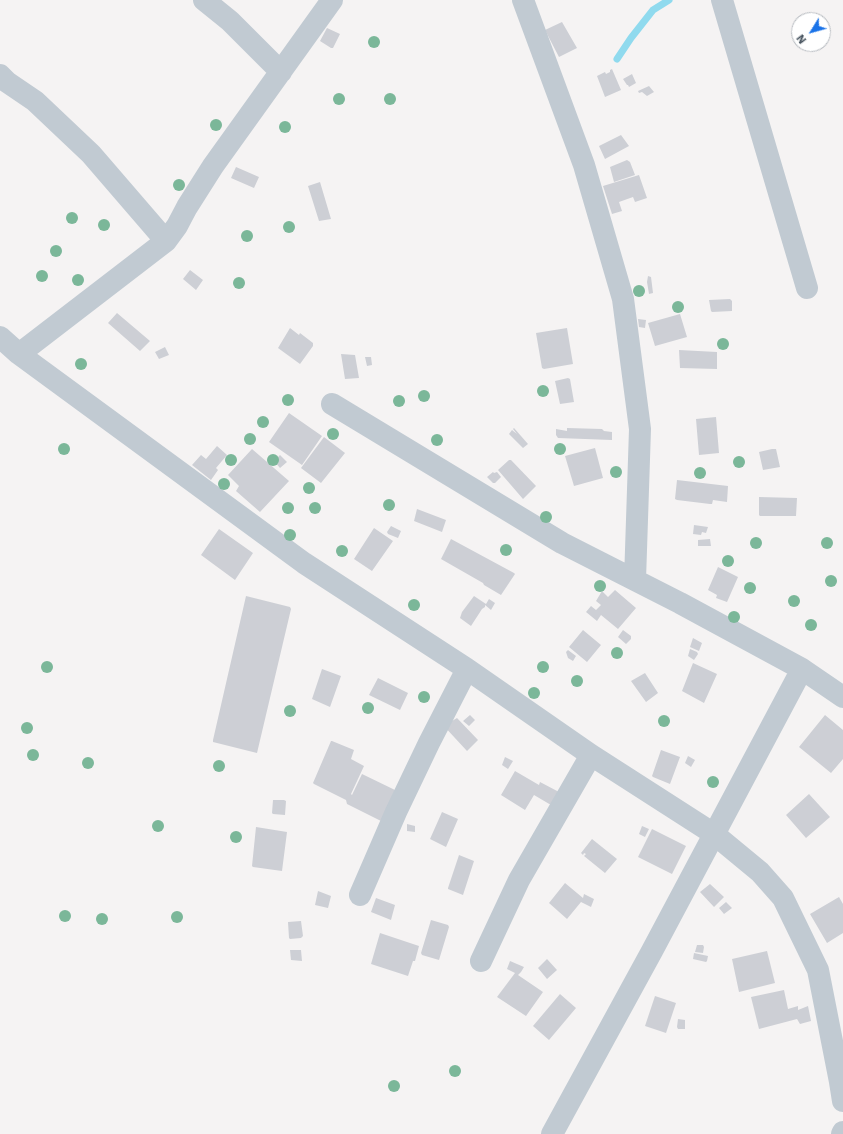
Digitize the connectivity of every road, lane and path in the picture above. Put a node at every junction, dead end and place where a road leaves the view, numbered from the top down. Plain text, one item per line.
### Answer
1 (204, 0) edge
2 (332, 0) edge
3 (523, 0) edge
4 (722, 0) edge
5 (281, 72) junction
6 (0, 75) edge
7 (166, 241) junction
8 (807, 288) dead end
9 (0, 337) edge
10 (19, 354) junction
11 (332, 404) dead end
12 (635, 580) junction
13 (467, 669) junction
14 (802, 669) junction
15 (843, 697) edge
16 (591, 755) junction
17 (714, 834) junction
18 (360, 895) dead end
19 (481, 961) dead end
20 (843, 1101) edge
21 (552, 1134) edge

1 - 5 street
2 - 5 street
3 - 12 street
4 - 8 street
5 - 7 street
6 - 7 street
7 - 10 street
9 - 10 street
10 - 13 street
11 - 12 street
12 - 14 street
13 - 16 street
13 - 18 street
14 - 15 street
14 - 17 street
16 - 17 street
16 - 19 street
17 - 20 street
17 - 21 street

